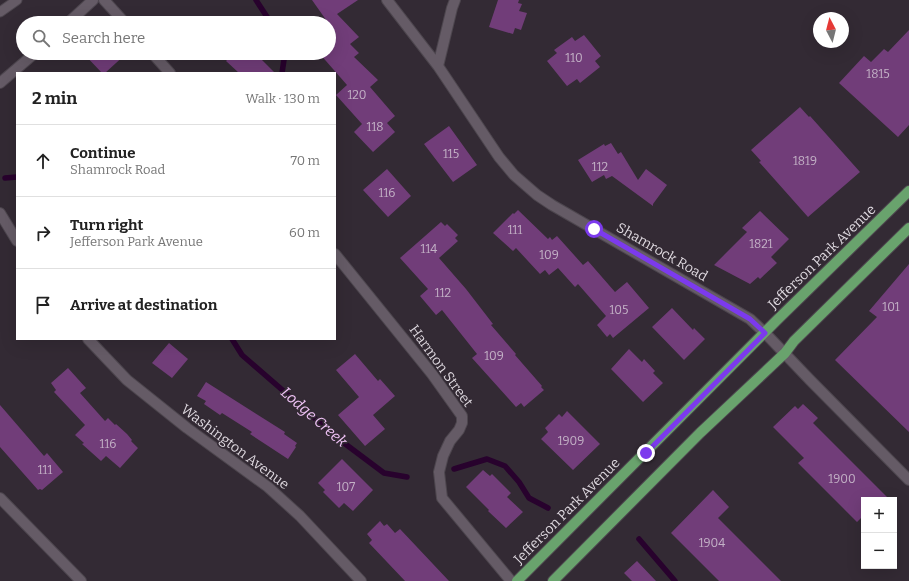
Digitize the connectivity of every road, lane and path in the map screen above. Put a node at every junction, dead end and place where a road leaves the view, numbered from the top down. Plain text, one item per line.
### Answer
1 (17, 0) edge
2 (93, 0) edge
3 (104, 0) edge
4 (387, 0) edge
5 (455, 0) edge
6 (0, 12) edge
7 (76, 16) edge
8 (119, 16) edge
9 (27, 60) edge
10 (158, 60) edge
11 (438, 66) junction
12 (169, 72) edge
13 (0, 83) edge
14 (908, 193) edge
15 (0, 213) edge
16 (909, 228) edge
17 (16, 239) edge
18 (336, 255) edge
19 (765, 333) junction
20 (89, 340) edge
21 (785, 353) junction
22 (909, 480) edge
23 (0, 498) edge
24 (81, 581) edge
25 (361, 581) edge
26 (511, 581) edge
27 (517, 581) edge
28 (553, 581) edge

1 - 6 lane
2 - 7 street
3 - 8 street
4 - 11 street, Shamrock Road
5 - 11 street
9 - 13 street
10 - 12 street
11 - 19 street, Shamrock Road
14 - 19 main road, Jefferson Park Avenue
15 - 17 street
16 - 21 main road
18 - 26 street, Harmon Street
19 - 21 street, Shamrock Road
19 - 27 main road, Jefferson Park Avenue
20 - 25 street, Washington Avenue
21 - 22 street, Shamrock Road
21 - 28 main road
23 - 24 street

